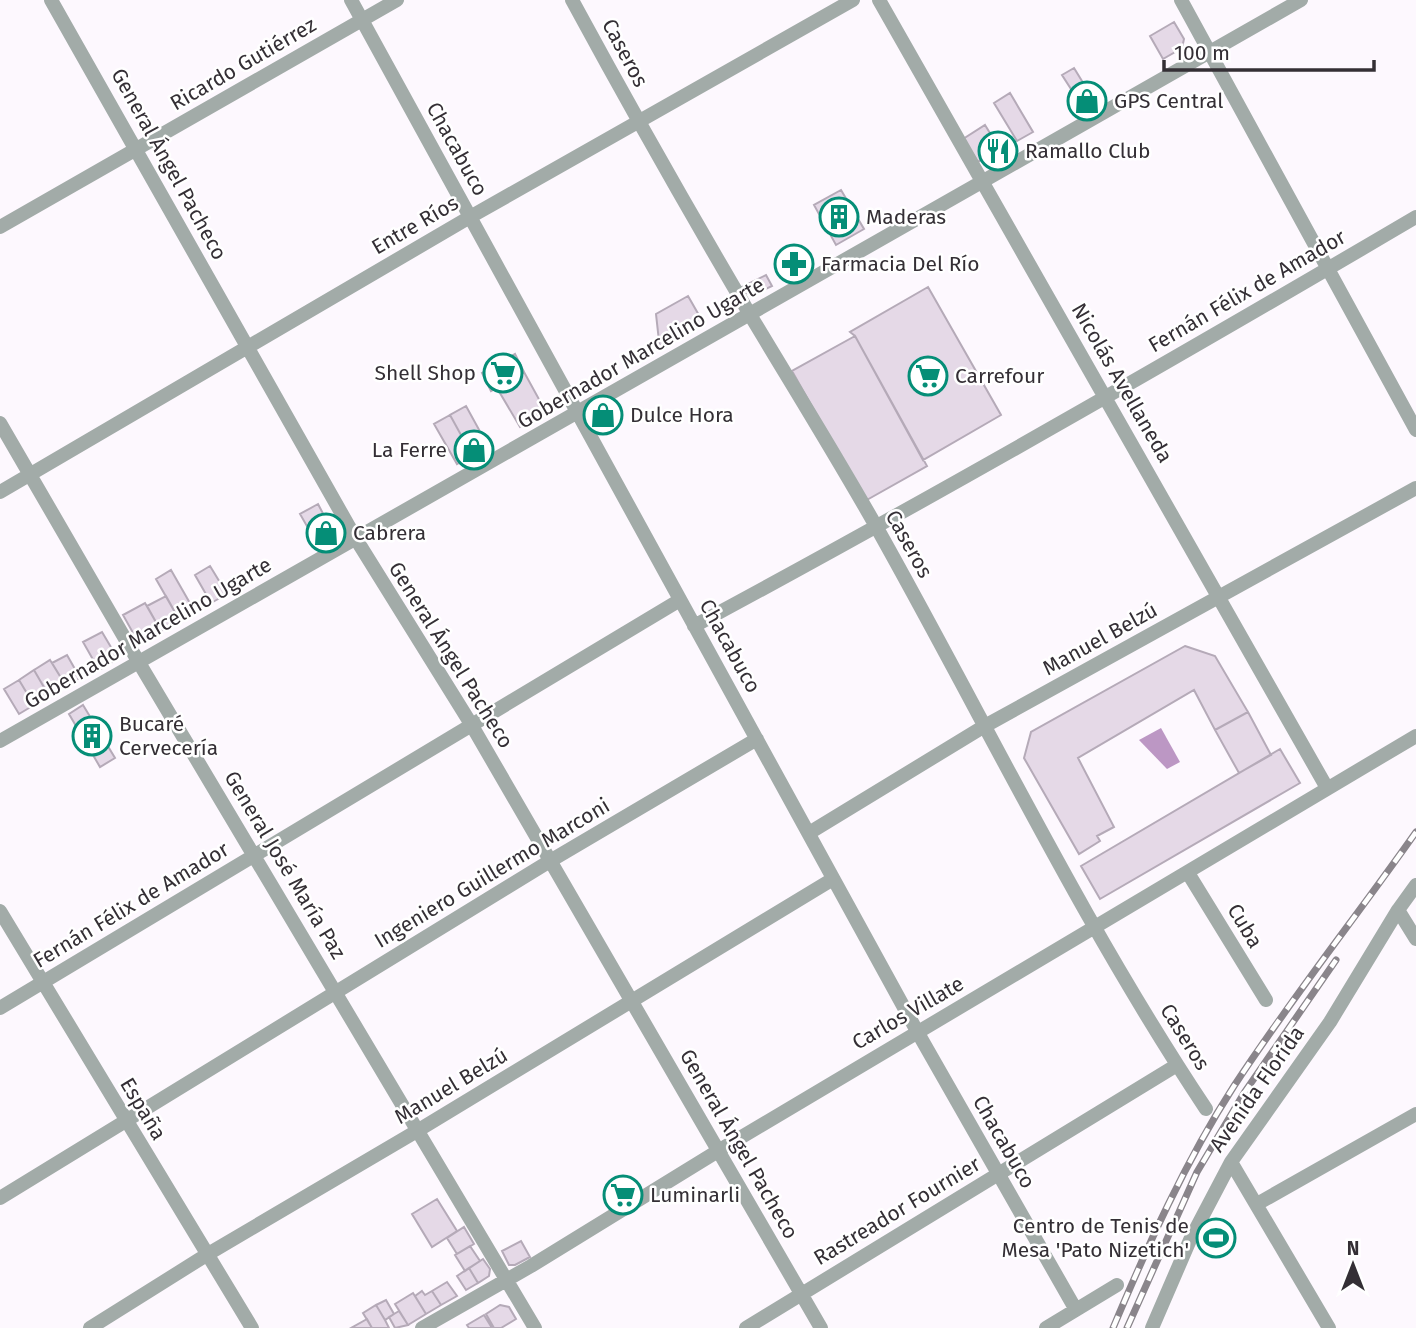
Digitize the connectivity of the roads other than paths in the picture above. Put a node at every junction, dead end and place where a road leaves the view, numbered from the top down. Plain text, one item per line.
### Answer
1 (51, 0) edge
2 (351, 0) edge
3 (397, 0) edge
4 (572, 0) edge
5 (853, 0) edge
6 (878, 0) edge
7 (1181, 0) edge
8 (1301, 0) edge
9 (362, 20) junction
10 (1211, 52) junction
11 (638, 122) junction
12 (136, 149) junction
13 (982, 183) junction
14 (1416, 216) edge
15 (470, 217) junction
16 (0, 227) edge
17 (1328, 268) junction
18 (751, 315) junction
19 (248, 347) junction
20 (1107, 398) junction
21 (578, 413) junction
22 (0, 423) edge
23 (1416, 430) edge
24 (29, 474) junction
25 (1416, 488) edge
26 (0, 492) edge
27 (877, 528) junction
28 (356, 539) junction
29 (1220, 597) junction
30 (680, 600) junction
31 (694, 626) junction
32 (138, 661) junction
33 (471, 724) junction
34 (983, 727) junction
35 (1416, 736) edge
36 (757, 739) junction
37 (0, 741) edge
38 (1327, 788) junction
39 (808, 833) junction
40 (254, 855) junction
41 (550, 861) junction
42 (1188, 873) junction
43 (833, 879) junction
44 (1416, 885) edge
45 (1398, 910) junction
46 (0, 911) edge
47 (1094, 926) junction
48 (1416, 939) edge
49 (42, 982) junction
50 (336, 993) junction
51 (1266, 1000) dead end
52 (632, 1001) junction
53 (0, 1008) edge
54 (918, 1033) junction
55 (1177, 1065) junction
56 (1206, 1109) dead end
57 (1416, 1114) edge
58 (126, 1121) junction
59 (418, 1131) junction
60 (718, 1151) junction
61 (1231, 1162) junction
62 (999, 1174) junction
63 (0, 1198) edge
64 (1256, 1204) junction
65 (208, 1254) junction
66 (507, 1279) junction
67 (1117, 1285) dead end
68 (802, 1294) junction
69 (1076, 1310) junction
70 (90, 1328) edge
71 (252, 1328) edge
72 (422, 1328) edge
73 (535, 1328) edge
74 (746, 1328) edge
75 (821, 1328) edge
76 (1046, 1328) edge
77 (1152, 1328) edge
78 (1329, 1328) edge

1 - 12 street, General Ángel Pacheco
2 - 9 street, Chacabuco
3 - 9 street, Ricardo Gutiérrez
4 - 11 street, Caseros
5 - 11 street, Entre Ríos
6 - 13 street, Nicolás Avellaneda
7 - 10 street
8 - 10 street, Gobernador Marcelino Ugarte
9 - 12 street, Ricardo Gutiérrez
9 - 15 street, Chacabuco
10 - 13 street, Gobernador Marcelino Ugarte
10 - 17 street
11 - 15 street, Entre Ríos
11 - 18 street, Caseros
12 - 16 street, Ricardo Gutiérrez
12 - 19 street, General Ángel Pacheco
13 - 18 street, Gobernador Marcelino Ugarte
13 - 20 street, Nicolás Avellaneda
14 - 17 street, Fernán Félix de Amador
15 - 19 street, Entre Ríos
15 - 21 street, Chacabuco
17 - 20 street, Fernán Félix de Amador
17 - 23 street
18 - 21 street, Gobernador Marcelino Ugarte
18 - 27 street, Caseros
19 - 24 street, Entre Ríos
19 - 28 street, General Ángel Pacheco
20 - 27 street, Fernán Félix de Amador
20 - 29 street, Nicolás Avellaneda
21 - 28 street, Gobernador Marcelino Ugarte
21 - 30 street, Chacabuco
22 - 24 street, General José María Paz
24 - 26 street, Entre Ríos
24 - 32 street, General José María Paz
25 - 29 street, Manuel Belzú
27 - 31 street, Fernán Félix de Amador
27 - 34 street, Caseros
28 - 32 street, Gobernador Marcelino Ugarte
28 - 33 street, General Ángel Pacheco
29 - 34 street, Manuel Belzú
29 - 38 street, Nicolás Avellaneda
30 - 31 street, Chacabuco
30 - 33 street, Fernán Félix de Amador
31 - 36 street, Chacabuco
32 - 37 street, Gobernador Marcelino Ugarte
32 - 40 street, General José María Paz
33 - 40 street, Fernán Félix de Amador
33 - 41 street, General Ángel Pacheco
34 - 39 street, Manuel Belzú
34 - 47 street, Caseros
35 - 38 street, Carlos Villate
36 - 39 street, Chacabuco
36 - 41 street, Ingeniero Guillermo Marconi
38 - 42 street, Carlos Villate
39 - 43 street, Chacabuco
40 - 49 street, Fernán Félix de Amador
40 - 50 street, General José María Paz
41 - 50 street, Ingeniero Guillermo Marconi
41 - 52 street, General Ángel Pacheco
42 - 47 street, Carlos Villate
42 - 51 street, Cuba
43 - 52 street, Manuel Belzú
43 - 54 street, Chacabuco
44 - 45 street, Avenida Florida
45 - 48 street
45 - 61 street, Avenida Florida
46 - 49 street, España
47 - 54 street, Carlos Villate
47 - 55 street, Caseros
49 - 53 street, Fernán Félix de Amador
49 - 58 street, España
50 - 58 street, Ingeniero Guillermo Marconi
50 - 59 street, General José María Paz
52 - 59 street, Manuel Belzú
52 - 60 street, General Ángel Pacheco
54 - 60 street, Carlos Villate
54 - 62 street, Chacabuco
55 - 56 street, Caseros
55 - 62 street, Rastreador Fournier
57 - 64 street
58 - 63 street, Ingeniero Guillermo Marconi
58 - 65 street, España
59 - 65 street, Manuel Belzú
59 - 66 street, General José María Paz
60 - 66 street, Carlos Villate
60 - 68 street, General Ángel Pacheco
61 - 64 street
61 - 77 street, Avenida Florida
62 - 68 street, Rastreador Fournier
62 - 69 street, Chacabuco
64 - 78 street
65 - 70 street, Manuel Belzú
65 - 71 street, España
66 - 72 street, Carlos Villate
66 - 73 street, General José María Paz
67 - 69 street
68 - 74 street, Rastreador Fournier
68 - 75 street, General Ángel Pacheco
69 - 76 street

